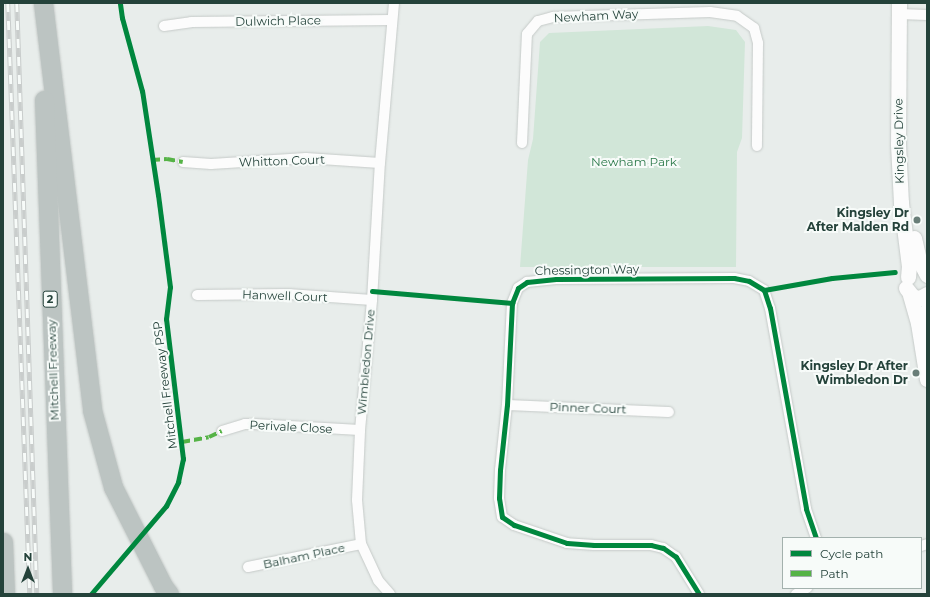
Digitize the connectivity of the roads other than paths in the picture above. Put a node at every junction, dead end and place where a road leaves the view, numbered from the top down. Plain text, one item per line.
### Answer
1 (42, 3) edge
2 (394, 3) edge
3 (710, 7) edge
4 (904, 9) edge
5 (927, 15) edge
6 (392, 20) junction
7 (164, 26) dead end
8 (522, 143) dead end
9 (757, 146) dead end
10 (183, 162) dead end
11 (380, 163) junction
12 (927, 275) edge
13 (908, 277) junction
14 (927, 294) edge
15 (197, 295) dead end
16 (910, 295) junction
17 (927, 299) edge
18 (372, 300) junction
19 (927, 310) edge
20 (927, 325) edge
21 (927, 379) edge
22 (507, 405) junction
23 (669, 412) dead end
24 (360, 430) junction
25 (222, 431) dead end
26 (816, 537) edge
27 (3, 542) edge
28 (361, 544) junction
29 (248, 567) dead end
30 (805, 589) edge
31 (5, 594) edge
32 (62, 594) edge
33 (169, 594) edge
34 (390, 594) edge
35 (699, 594) edge
36 (796, 594) edge

1 - 32 highway, Mitchell Freeway / 2
1 - 33 highway
2 - 6 street, Wimbledon Drive
3 - 8 street, Newham Way
3 - 9 street, Newham Way
4 - 5 street
4 - 12 main road, Kingsley Drive
4 - 13 main road, Kingsley Drive
6 - 7 street, Dulwich Place
6 - 11 street, Wimbledon Drive
10 - 11 street, Whitton Court
11 - 18 street, Wimbledon Drive
12 - 13 main road
13 - 16 main road, Kingsley Drive
14 - 16 main road
14 - 17 main road
15 - 18 street, Hanwell Court
16 - 21 main road
18 - 24 street, Wimbledon Drive
19 - 20 main road
22 - 23 street, Pinner Court
22 - 26 street, Chessington Way
22 - 35 street, Chessington Way
24 - 25 street, Perivale Close
24 - 28 street, Wimbledon Drive
27 - 31 highway
28 - 29 street, Balham Place
28 - 34 street, Wimbledon Drive
30 - 36 street

